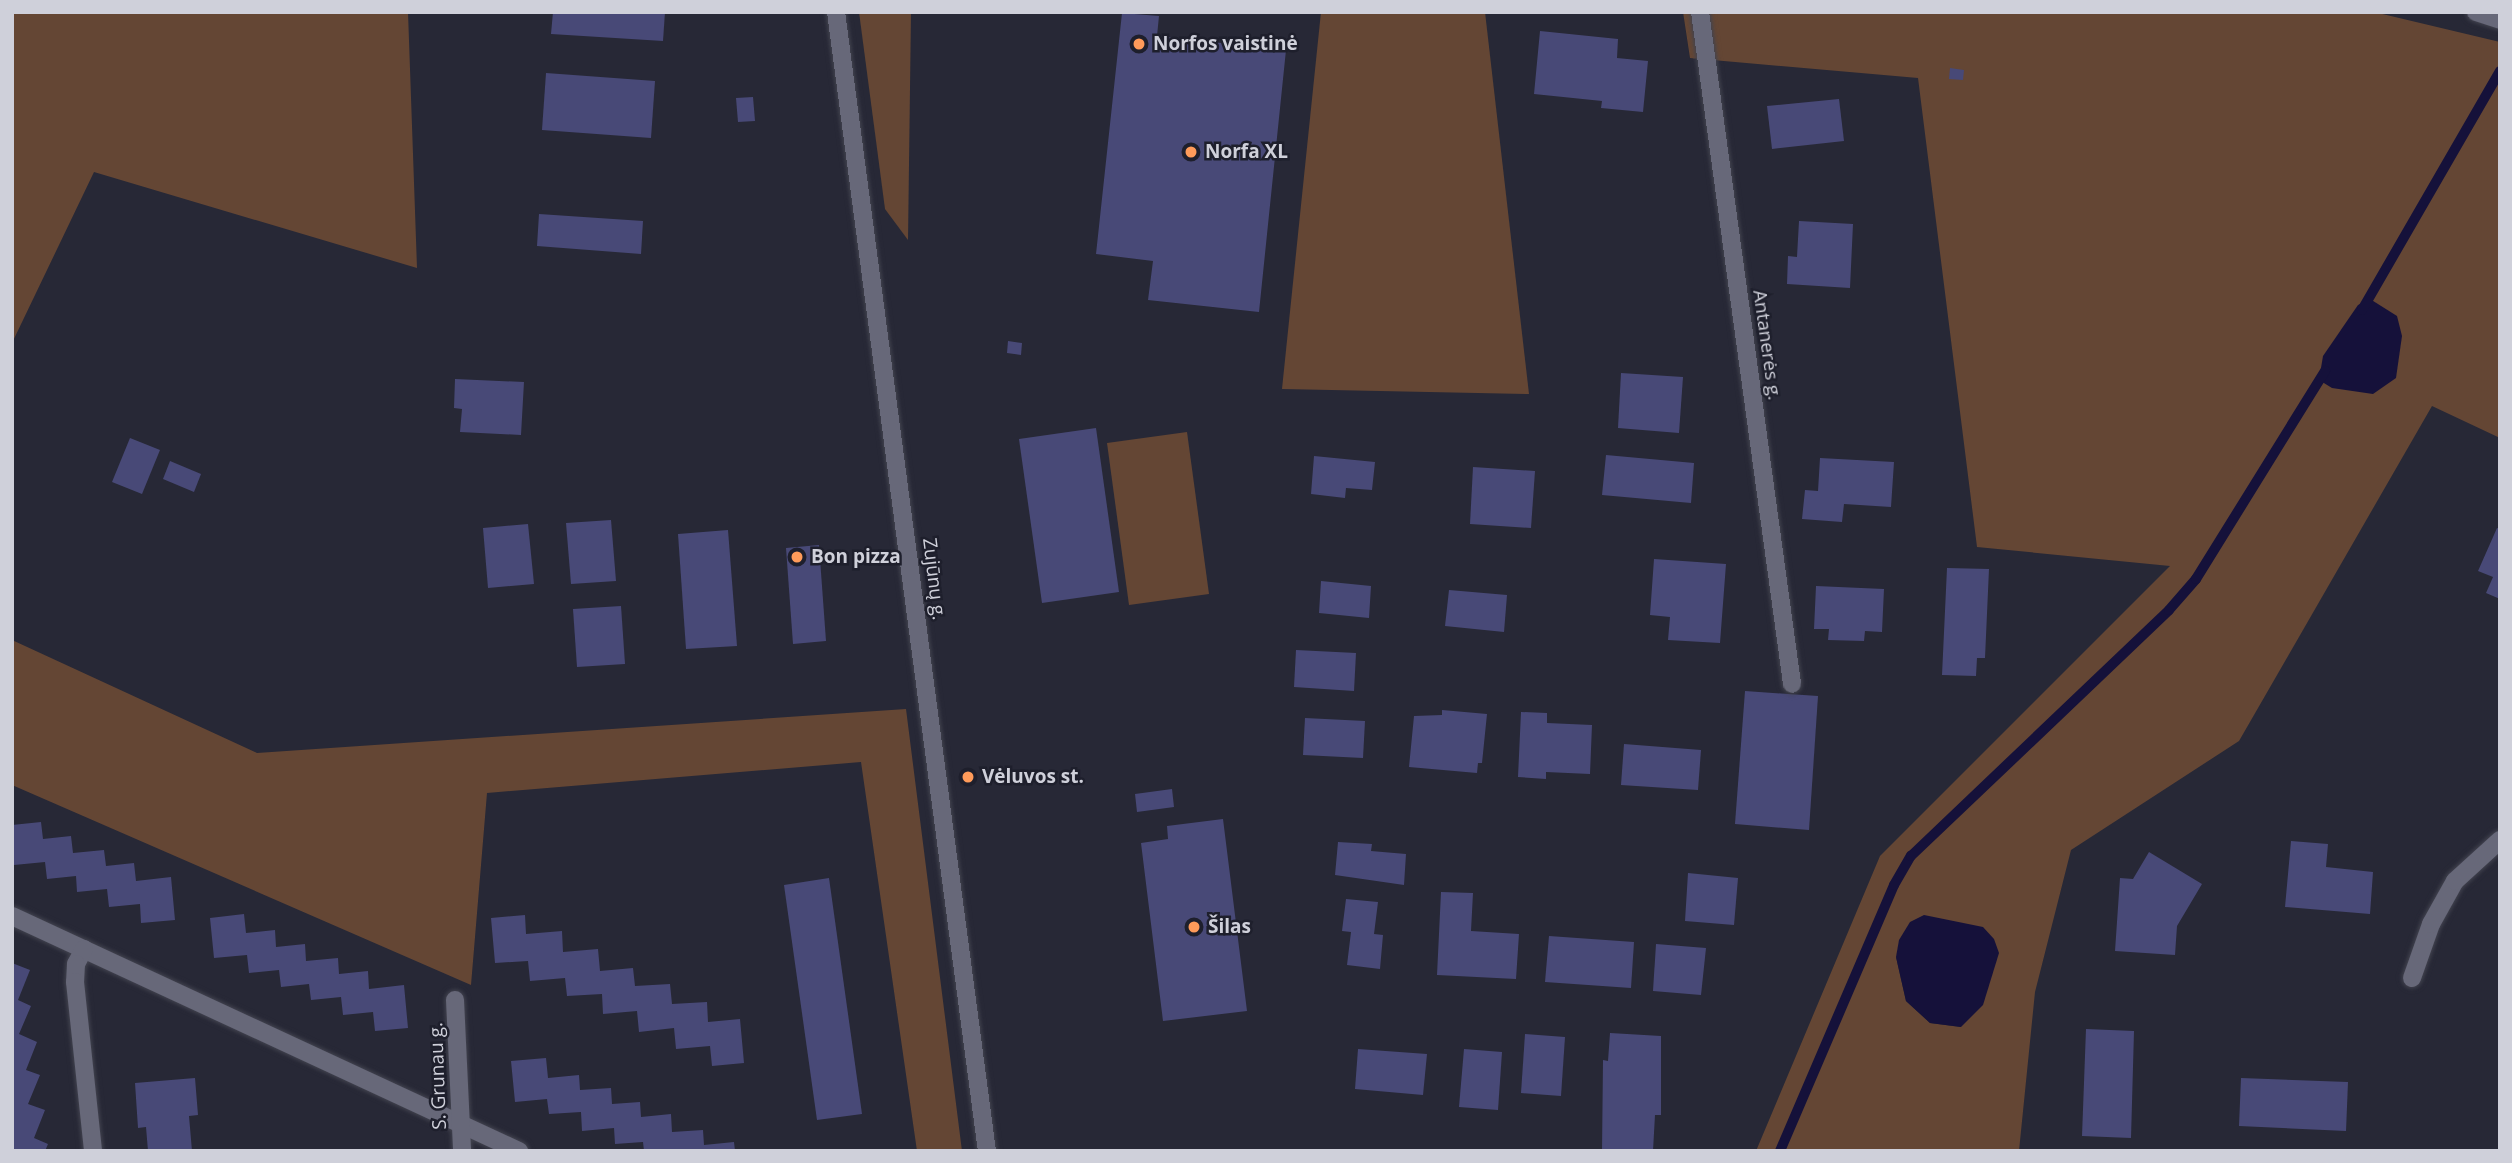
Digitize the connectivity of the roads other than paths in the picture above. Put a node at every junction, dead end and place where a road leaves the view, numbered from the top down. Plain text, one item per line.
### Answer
1 (836, 12) edge
2 (1700, 12) edge
3 (2476, 12) edge
4 (2500, 19) edge
5 (1792, 684) dead end
6 (2500, 840) edge
7 (12, 916) edge
8 (84, 949) junction
9 (2412, 978) dead end
10 (456, 1000) dead end
11 (460, 1123) junction
12 (93, 1151) edge
13 (462, 1151) edge
14 (519, 1151) edge
15 (987, 1151) edge

1 - 15 street, Zujūnų g.
2 - 5 street, Antanerės g.
3 - 4 street
6 - 9 street
7 - 8 street
8 - 11 street
8 - 12 street
10 - 11 street, S. Grunau g.
11 - 13 street, S. Grunau g.
11 - 14 street

